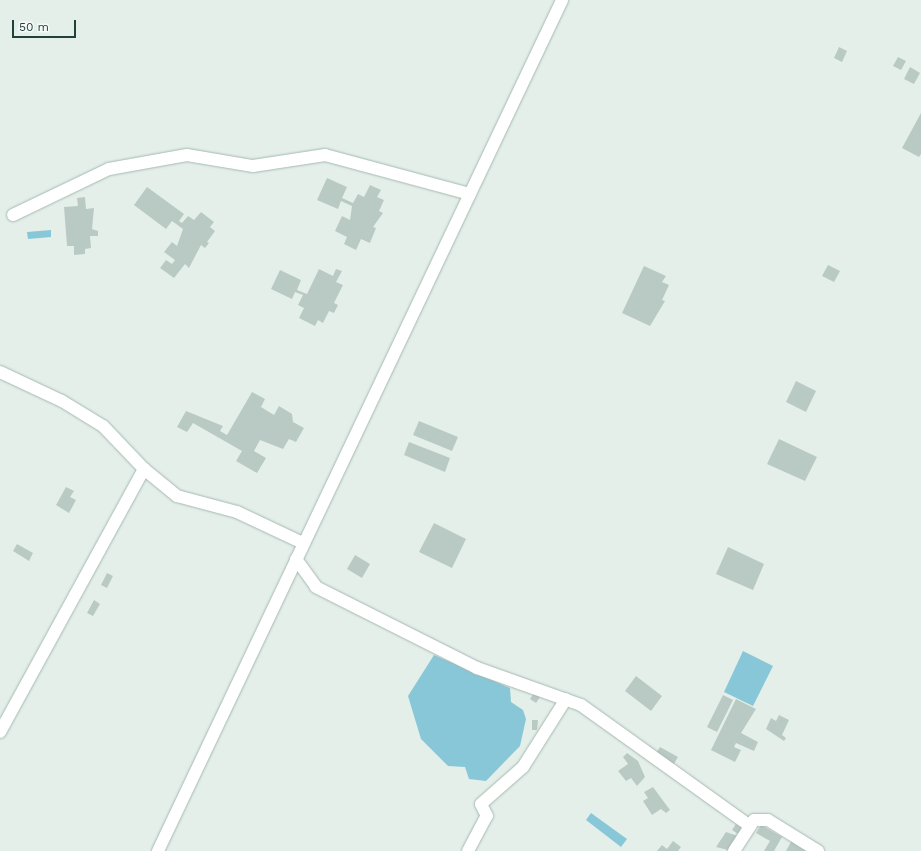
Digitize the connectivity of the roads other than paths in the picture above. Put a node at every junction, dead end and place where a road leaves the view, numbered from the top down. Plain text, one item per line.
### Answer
1 (562, 0) edge
2 (470, 194) junction
3 (12, 215) dead end
4 (0, 372) edge
5 (144, 469) junction
6 (303, 543) junction
7 (296, 559) junction
8 (566, 699) junction
9 (0, 732) edge
10 (750, 826) junction
11 (158, 851) edge
12 (468, 851) edge
13 (734, 851) edge
14 (818, 851) edge

1 - 2 street
2 - 3 street
2 - 6 street
4 - 5 street
5 - 6 street
5 - 9 street
6 - 7 street
7 - 8 street
7 - 11 street
8 - 10 street
8 - 12 street
10 - 13 street
10 - 14 street

